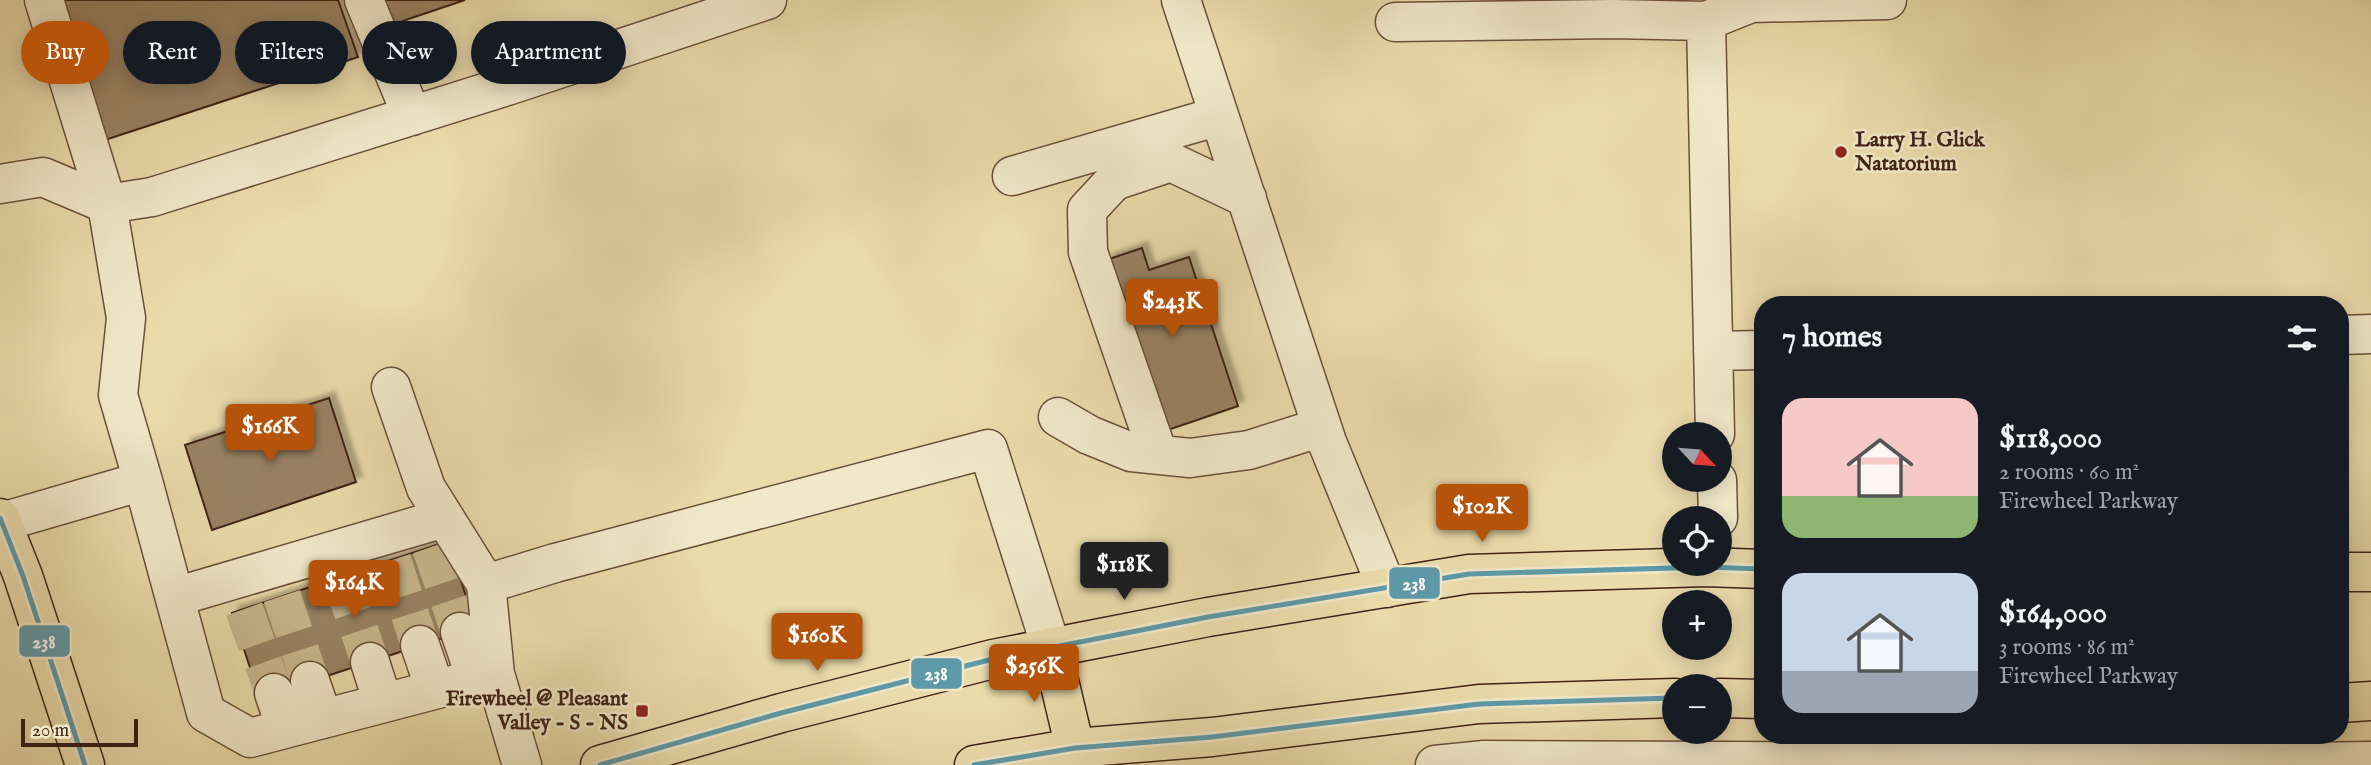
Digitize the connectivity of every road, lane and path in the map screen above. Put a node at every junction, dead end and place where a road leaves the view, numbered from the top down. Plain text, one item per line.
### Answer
1 (44, 0) edge
2 (364, 0) edge
3 (767, 0) edge
4 (1181, 0) edge
5 (1887, 0) edge
6 (1782, 1) edge
7 (1706, 21) junction
8 (1395, 22) dead end
9 (412, 116) junction
10 (1219, 116) junction
11 (1012, 176) dead end
12 (0, 184) edge
13 (1247, 198) junction
14 (107, 204) junction
15 (2371, 334) edge
16 (2349, 335) edge
17 (1754, 350) edge
18 (1713, 351) junction
19 (391, 387) dead end
20 (1058, 417) dead end
21 (1715, 422) edge
22 (1322, 427) junction
23 (1158, 454) junction
24 (143, 481) junction
25 (1, 520) edge
26 (433, 530) junction
27 (1732, 567) edge
28 (1662, 568) edge
29 (1754, 568) edge
30 (2349, 572) edge
31 (2371, 572) edge
32 (486, 584) junction
33 (1387, 588) junction
34 (174, 597) junction
35 (460, 632) tunnel mouth
36 (420, 645) tunnel mouth
37 (1051, 647) junction
38 (370, 662) tunnel mouth
39 (485, 676) junction
40 (310, 681) tunnel mouth
41 (435, 689) junction
42 (274, 693) tunnel mouth
43 (1662, 698) edge
44 (1732, 698) edge
45 (1754, 699) edge
46 (383, 703) junction
47 (323, 719) junction
48 (286, 728) junction
49 (1075, 748) junction
50 (2371, 761) edge
51 (1679, 762) edge
52 (2228, 764) edge
53 (85, 765) edge
54 (523, 765) edge
55 (600, 765) edge
56 (974, 765) edge
57 (1435, 765) edge

1 - 14 lane
2 - 9 lane
3 - 9 lane
4 - 10 lane
5 - 6 lane
6 - 7 lane
7 - 8 lane
7 - 18 lane
9 - 14 lane
10 - 11 lane
10 - 13 lane
12 - 14 lane
13 - 22 lane
13 - 23 lane
14 - 24 lane
15 - 16 lane
17 - 18 lane
18 - 21 lane
19 - 26 lane
20 - 23 lane
22 - 23 lane
22 - 33 lane
24 - 25 lane
24 - 34 lane
25 - 53 main road
26 - 32 lane
26 - 34 lane
27 - 29 main road
28 - 33 main road
30 - 31 main road
32 - 37 lane
32 - 39 lane
33 - 37 main road
34 - 48 lane
35 - 39 lane
36 - 41 lane
37 - 49 main road
37 - 55 main road
38 - 46 lane
39 - 41 lane
39 - 54 lane
40 - 47 lane
41 - 46 lane
42 - 48 lane
43 - 49 main road
44 - 45 main road
46 - 47 lane
47 - 48 lane
49 - 56 main road
50 - 52 lane
51 - 52 lane
51 - 57 lane

